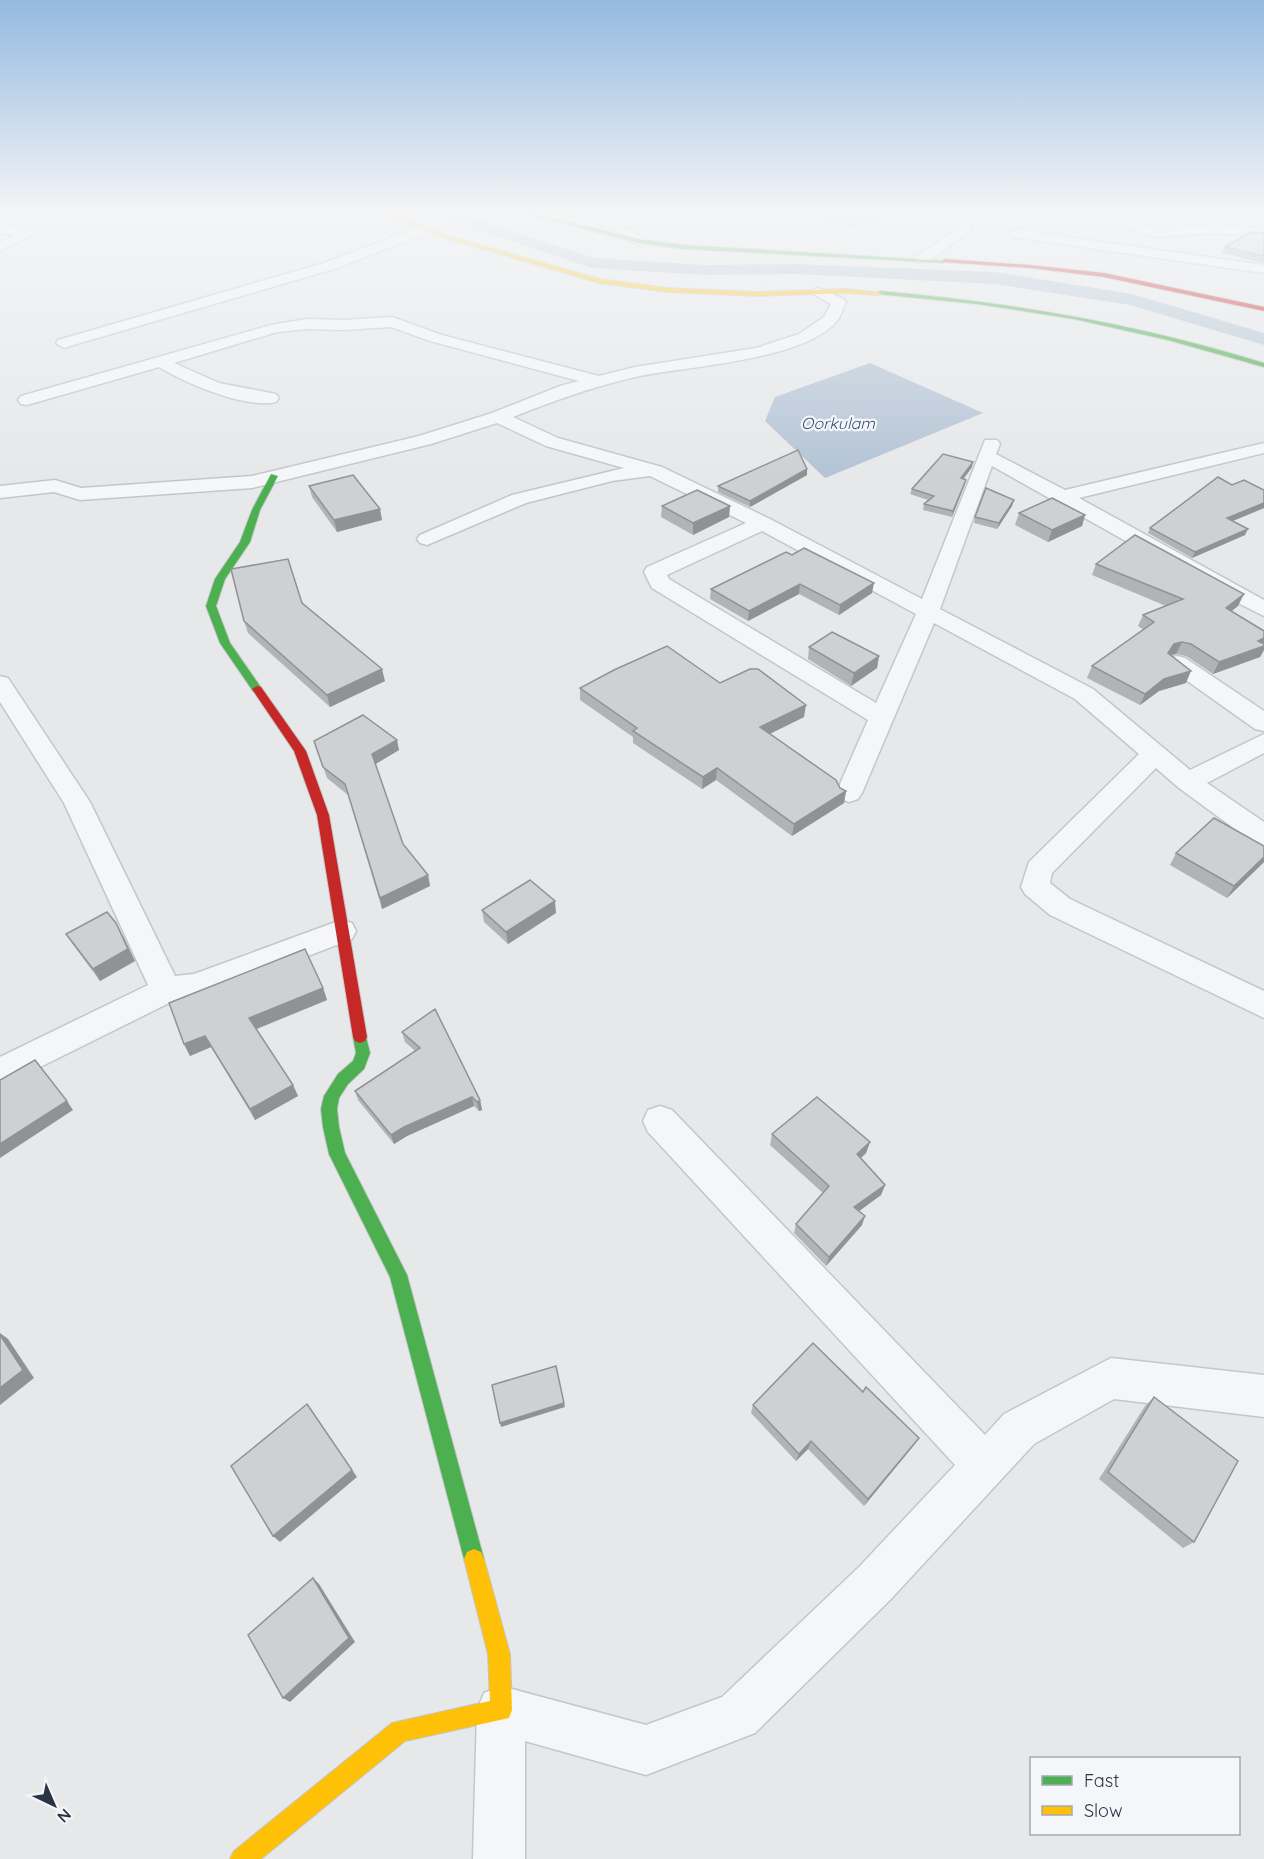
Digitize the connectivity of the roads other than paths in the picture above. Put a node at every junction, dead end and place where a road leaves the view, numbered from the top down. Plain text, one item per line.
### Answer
1 (216, 299) edge
2 (832, 299) edge
3 (949, 299) edge
4 (1212, 299) edge
5 (1233, 303) junction
6 (1264, 303) edge
7 (1264, 309) edge
8 (64, 343) dead end
9 (160, 361) junction
10 (1264, 365) edge
11 (598, 382) junction
12 (270, 398) dead end
13 (27, 400) dead end
14 (498, 417) junction
15 (1264, 448) edge
16 (655, 471) junction
17 (274, 476) junction
18 (0, 492) edge
19 (1064, 496) junction
20 (762, 523) junction
21 (427, 539) dead end
22 (1264, 609) edge
23 (928, 611) junction
24 (1177, 663) edge
25 (0, 683) edge
26 (882, 718) junction
27 (1264, 723) edge
28 (1264, 742) edge
29 (1155, 754) junction
30 (1188, 782) junction
31 (849, 793) dead end
32 (1264, 836) edge
33 (341, 931) junction
34 (166, 990) junction
35 (1264, 1005) edge
36 (0, 1073) edge
37 (660, 1121) dead end
38 (1264, 1396) edge
39 (985, 1466) junction
40 (501, 1710) junction
41 (242, 1859) edge
42 (499, 1859) edge

1 - 8 street
2 - 11 street
3 - 10 street
4 - 5 street
5 - 6 street
5 - 7 street
9 - 11 street
9 - 12 street
9 - 13 street
11 - 14 street
14 - 16 street
14 - 17 street
15 - 19 street
16 - 20 street
16 - 21 street
17 - 18 street
17 - 33 street
19 - 22 street
19 - 23 street
20 - 23 street
20 - 26 street
23 - 26 street
23 - 29 street
24 - 27 street
25 - 34 street
26 - 31 street
28 - 30 street
29 - 30 street
29 - 35 street
30 - 32 street
33 - 34 street
33 - 40 street
34 - 36 street
37 - 39 street
38 - 39 street
39 - 40 street
40 - 41 street
40 - 42 street

